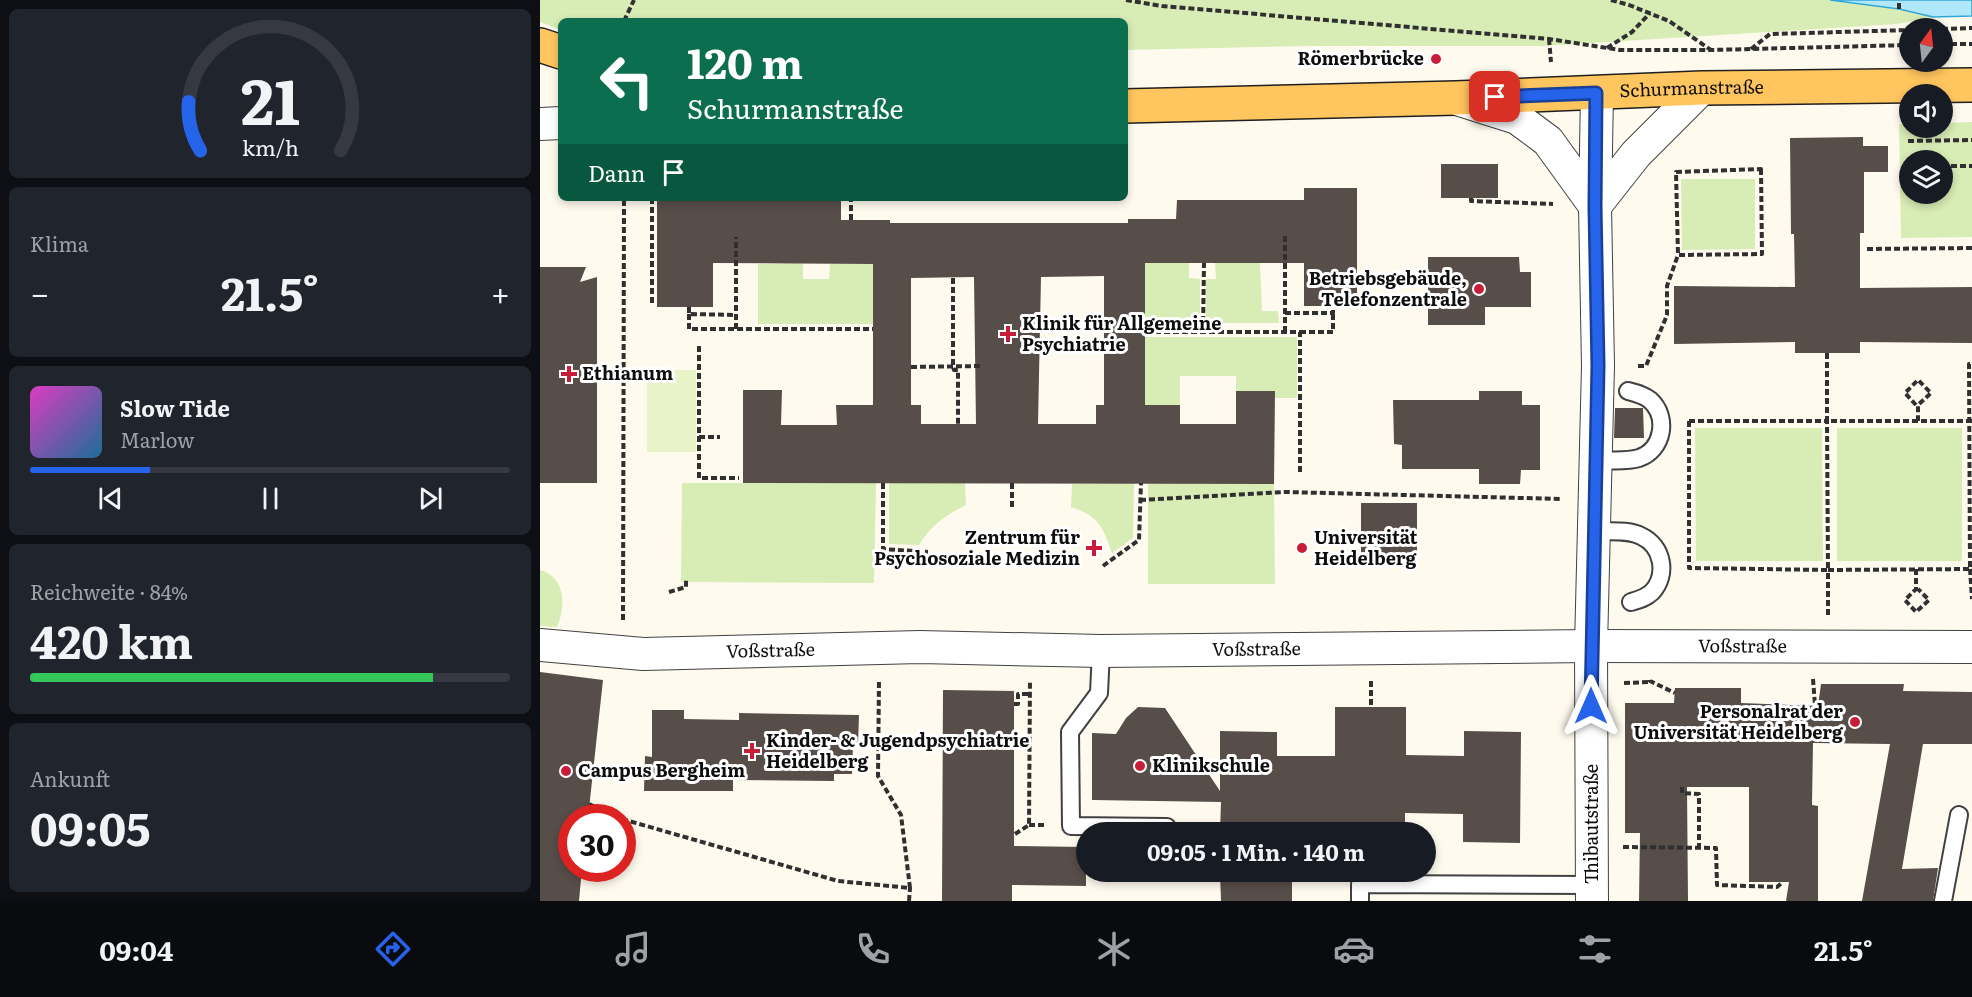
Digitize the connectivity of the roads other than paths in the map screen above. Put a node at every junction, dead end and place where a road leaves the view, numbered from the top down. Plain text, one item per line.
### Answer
1 (540, 45) edge
2 (558, 51) edge
3 (1972, 85) edge
4 (1702, 88) junction
5 (1596, 93) junction
6 (1456, 98) junction
7 (1128, 106) edge
8 (558, 123) edge
9 (540, 124) edge
10 (1595, 207) junction
11 (1628, 391) dead end
12 (1596, 460) junction
13 (1594, 531) junction
14 (1631, 602) dead end
15 (540, 645) edge
16 (1591, 646) junction
17 (1972, 647) edge
18 (1101, 651) junction
19 (1959, 815) dead end
20 (1076, 826) edge
21 (1592, 893) edge
22 (1360, 901) edge
23 (1943, 901) edge

1 - 2 main road
3 - 4 main road, Schurmanstraße
4 - 5 main road, Schurmanstraße
4 - 10 street
5 - 6 main road, Schurmanstraße
5 - 10 street, Thibautstraße
6 - 7 main road, Schurmanstraße
6 - 10 street
8 - 9 street
10 - 12 street, Thibautstraße
11 - 12 lane
12 - 13 street, Thibautstraße
13 - 14 lane
13 - 16 street, Thibautstraße
15 - 18 street, Voßstraße
16 - 17 street, Voßstraße
16 - 18 street, Voßstraße
16 - 21 street, Thibautstraße
18 - 20 lane
19 - 23 lane
21 - 22 lane

